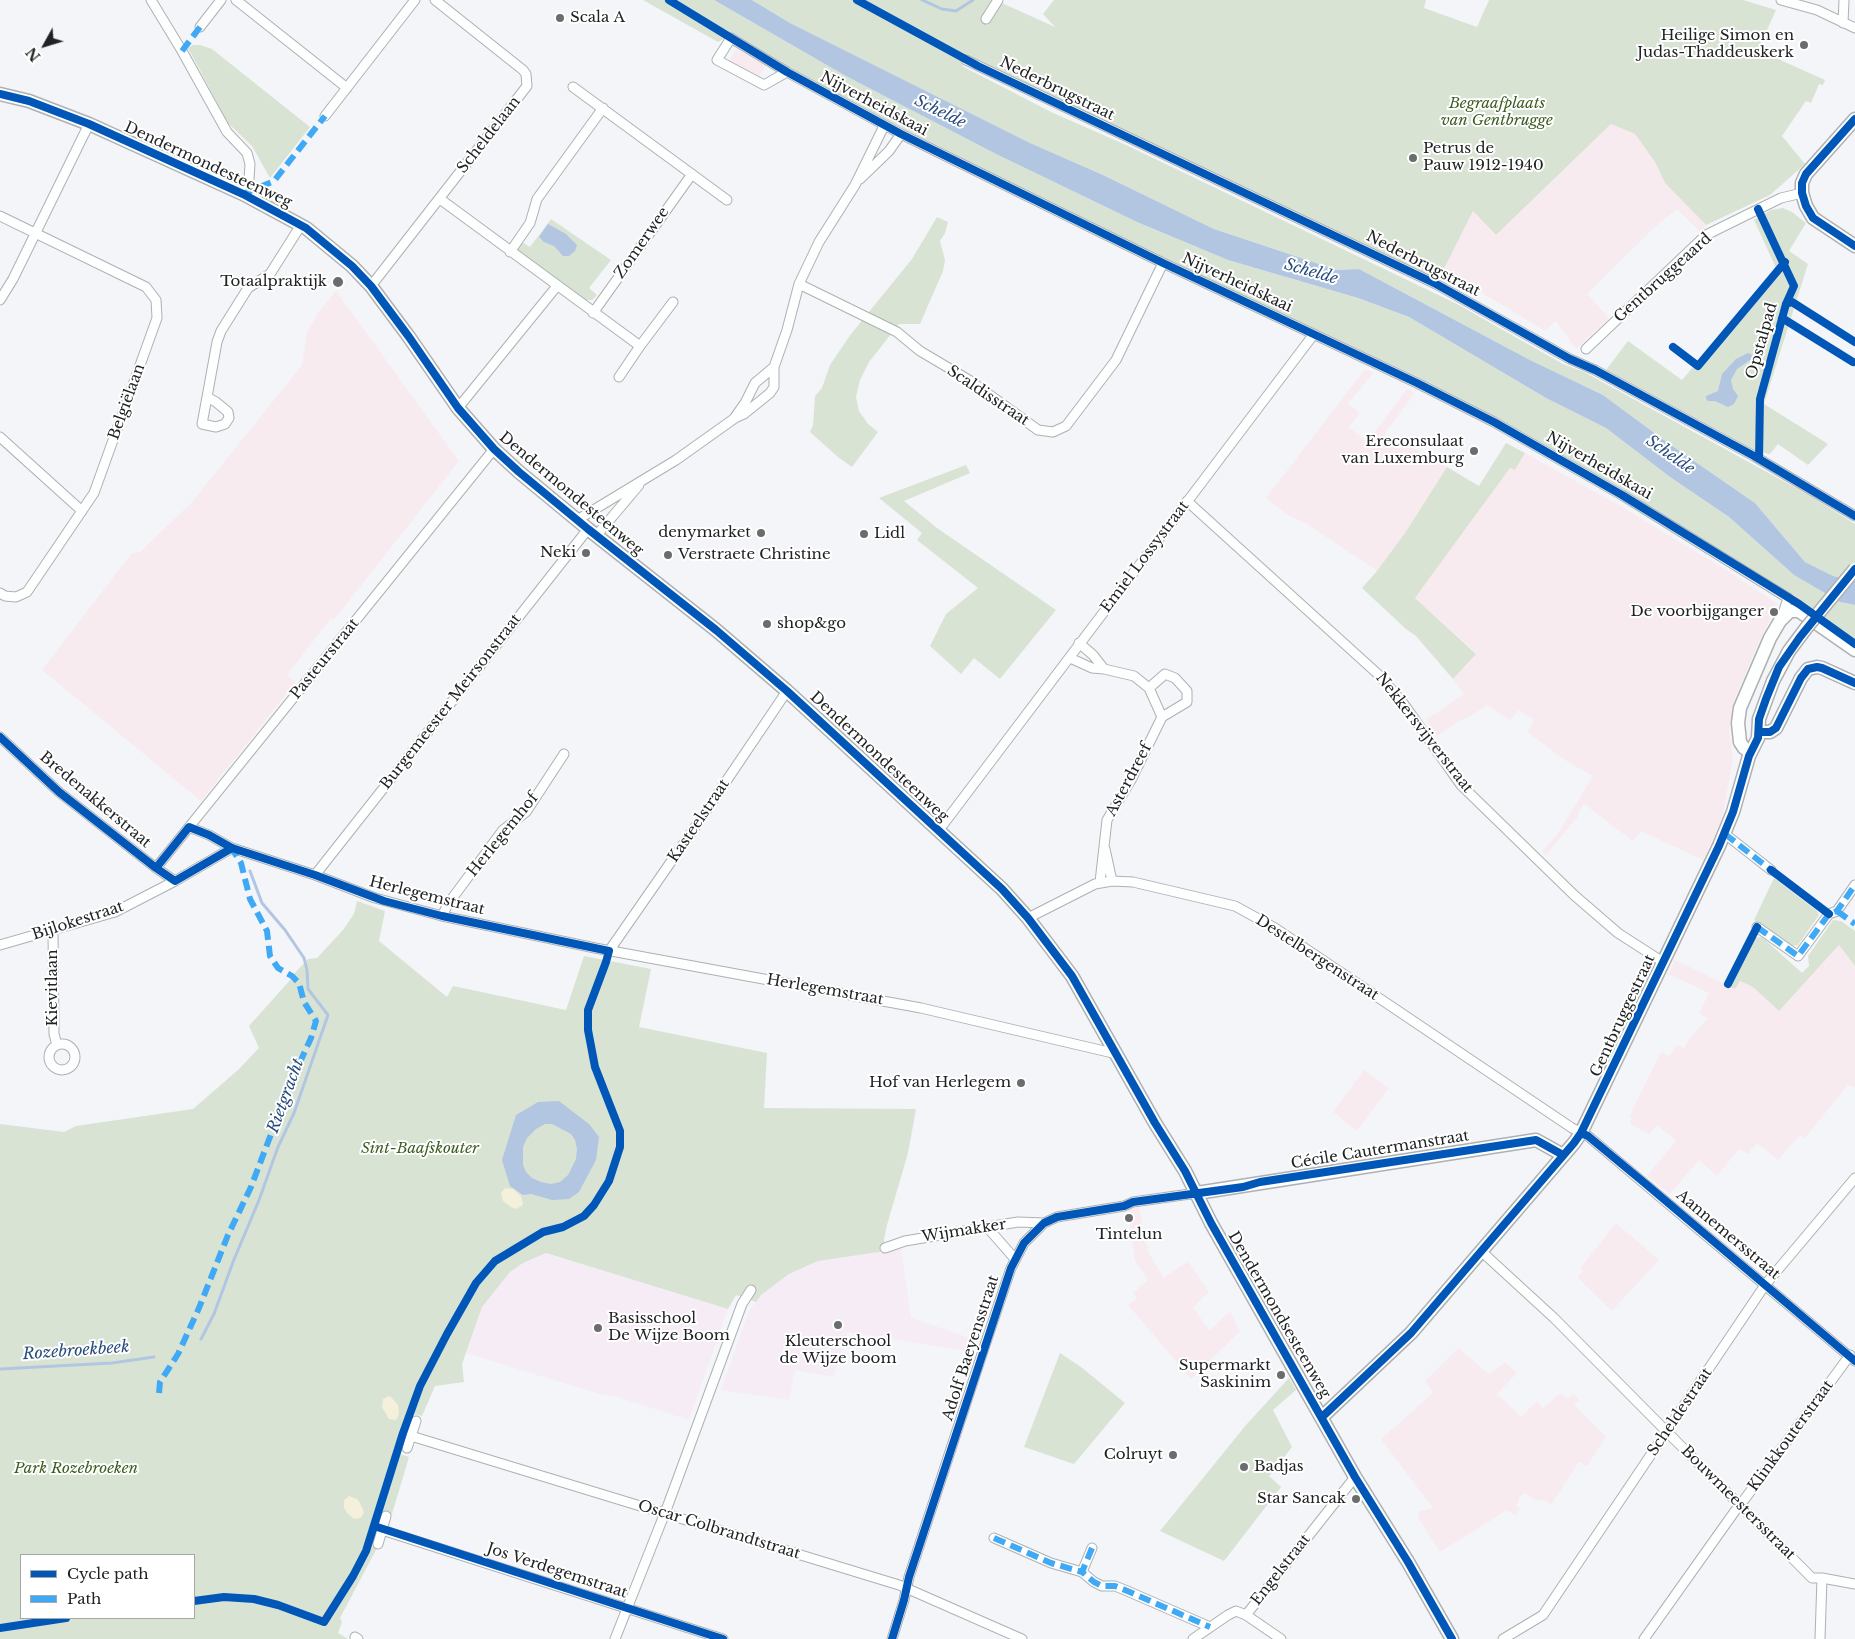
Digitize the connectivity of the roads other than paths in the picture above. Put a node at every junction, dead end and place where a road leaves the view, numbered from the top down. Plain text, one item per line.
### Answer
1 (151, 0) edge
2 (221, 0) edge
3 (236, 0) edge
4 (415, 0) edge
5 (435, 0) edge
6 (998, 0) edge
7 (1781, 0) edge
8 (1844, 0) edge
9 (986, 19) dead end
10 (1842, 22) junction
11 (200, 27) dead end
12 (1855, 28) edge
13 (966, 60) dead end
14 (787, 72) junction
15 (573, 87) dead end
16 (347, 88) junction
17 (0, 94) edge
18 (603, 108) junction
19 (326, 116) dead end
20 (1855, 119) edge
21 (89, 124) junction
22 (884, 126) junction
23 (901, 134) junction
24 (692, 174) junction
25 (855, 184) junction
26 (1802, 193) junction
27 (243, 194) junction
28 (440, 199) junction
29 (727, 200) dead end
30 (0, 216) edge
31 (301, 225) junction
32 (35, 234) junction
33 (1855, 246) edge
34 (510, 252) junction
35 (1163, 263) junction
36 (799, 284) junction
37 (371, 286) junction
38 (557, 286) junction
39 (1, 300) edge
40 (672, 302) dead end
41 (593, 313) junction
42 (1314, 334) junction
43 (640, 346) junction
44 (1586, 349) dead end
45 (774, 367) junction
46 (619, 377) dead end
47 (207, 397) dead end
48 (458, 408) junction
49 (734, 418) junction
50 (0, 436) edge
51 (494, 449) junction
52 (644, 479) junction
53 (1187, 501) junction
54 (82, 511) junction
55 (1855, 516) edge
56 (577, 520) junction
57 (592, 532) junction
58 (1855, 569) edge
59 (0, 592) edge
60 (1780, 621) junction
61 (1079, 643) junction
62 (1855, 650) edge
63 (1070, 658) junction
64 (1104, 669) junction
65 (1855, 683) edge
66 (1149, 688) junction
67 (788, 691) junction
68 (1162, 717) junction
69 (1739, 717) junction
70 (1759, 732) junction
71 (0, 737) edge
72 (1751, 752) junction
73 (564, 754) dead end
74 (189, 827) junction
75 (939, 830) junction
76 (1725, 834) junction
77 (1104, 846) junction
78 (232, 848) junction
79 (156, 868) junction
80 (1771, 870) dead end
81 (316, 875) junction
82 (175, 881) junction
83 (1112, 881) junction
84 (1100, 882) junction
85 (1855, 885) edge
86 (442, 916) junction
87 (1028, 918) junction
88 (1756, 927) dead end
89 (53, 930) junction
90 (0, 945) edge
91 (609, 951) junction
92 (1663, 962) junction
93 (57, 1046) dead end
94 (1116, 1054) junction
95 (1581, 1133) junction
96 (1563, 1155) junction
97 (1855, 1178) edge
98 (1197, 1193) junction
99 (1044, 1223) junction
100 (987, 1227) junction
101 (885, 1248) dead end
102 (1481, 1251) junction
103 (1015, 1259) junction
104 (1765, 1285) junction
105 (752, 1290) dead end
106 (1853, 1358) edge
107 (1322, 1417) junction
108 (416, 1421) dead end
109 (1667, 1432) junction
110 (411, 1436) junction
111 (407, 1448) dead end
112 (1355, 1477) junction
113 (1740, 1505) junction
114 (664, 1513) junction
115 (386, 1516) dead end
116 (382, 1530) junction
117 (994, 1538) dead end
118 (378, 1544) dead end
119 (1092, 1548) dead end
120 (1082, 1572) junction
121 (1822, 1578) junction
122 (1855, 1584) edge
123 (907, 1588) junction
124 (627, 1609) junction
125 (1246, 1615) junction
126 (1210, 1627) junction
127 (615, 1639) edge
128 (723, 1639) edge
129 (892, 1639) edge
130 (1022, 1639) edge
131 (1193, 1639) edge
132 (1281, 1639) edge
133 (1452, 1639) edge
134 (1503, 1639) edge
135 (1644, 1639) edge
136 (1820, 1639) edge

1 - 27 street
2 - 11 street
3 - 16 street
4 - 16 street
5 - 28 street, Scheldelaan
6 - 9 street
7 - 10 street
8 - 10 street
10 - 12 street
13 - 55 street, Nederbrugstraat
14 - 14 street, Nijverheidskaai
14 - 22 street, Nijverheidskaai
15 - 18 street
16 - 19 street
17 - 21 main road, Dendermondesteenweg
18 - 24 street
18 - 34 street
20 - 26 main road
21 - 27 main road, Dendermondesteenweg
21 - 32 street
22 - 23 street, Nijverheidskaai
22 - 25 street
23 - 25 street
23 - 35 street, Nijverheidskaai
24 - 29 street
24 - 41 street, Zomerwee
25 - 36 street
26 - 33 main road
26 - 44 street, Gentbruggeaard
27 - 31 main road, Dendermondesteenweg
28 - 34 street
28 - 37 street, Scheldelaan
30 - 32 street, Belgiëlaan
31 - 37 main road, Dendermondesteenweg
31 - 47 street
32 - 39 street
32 - 54 street, Belgiëlaan
34 - 38 street
35 - 36 street, Scaldisstraat
35 - 42 street, Nijverheidskaai
36 - 45 street
37 - 48 main road, Dendermondesteenweg
38 - 41 street
38 - 48 street
40 - 43 street
41 - 43 street
42 - 53 street, Emiel Lossystraat
42 - 60 street, Nijverheidskaai
43 - 46 street
45 - 49 street
45 - 49 street
48 - 51 main road, Dendermondesteenweg
49 - 52 street
50 - 54 street
51 - 56 main road, Dendermondesteenweg
51 - 74 street, Pasteurstraat
52 - 56 street
52 - 57 street, Burgemeester Meirsonstraat
53 - 61 street, Emiel Lossystraat
53 - 92 street, Nekkersvijverstraat
54 - 59 street, Belgiëlaan
56 - 57 main road, Dendermondesteenweg
57 - 67 main road, Dendermondesteenweg
57 - 81 street, Burgemeester Meirsonstraat
58 - 70 main road, Gentbruggestraat, bridge
60 - 62 main road
60 - 69 main road
61 - 63 street, Emiel Lossystraat
61 - 64 street
63 - 64 street
63 - 75 street, Emiel Lossystraat
64 - 66 street
65 - 70 main road
66 - 68 street
66 - 68 street
67 - 75 main road, Dendermondesteenweg
67 - 91 street, Kasteelstraat
68 - 77 street, Asterdreef
69 - 70 main road
69 - 72 main road
70 - 72 main road, Gentbruggestraat
71 - 79 street, Bredenakkerstraat
72 - 76 main road, Gentbruggestraat
73 - 86 street, Herlegemhof
74 - 78 street, Herlegemstraat
74 - 79 street, Pasteurstraat
75 - 87 main road, Dendermondesteenweg
76 - 80 street
76 - 92 main road, Gentbruggestraat
77 - 83 street, Asterdreef
77 - 84 street, Asterdreef
78 - 81 street, Herlegemstraat
78 - 82 street, Bijlokestraat
79 - 82 street, Bredenakkerstraat
81 - 86 street, Herlegemstraat
82 - 89 street, Bijlokestraat
83 - 84 street, Destelbergenstraat
83 - 95 street, Destelbergenstraat
84 - 87 street, Destelbergenstraat
85 - 88 street
86 - 91 street, Herlegemstraat
87 - 94 main road, Dendermondesteenweg
89 - 90 street, Bijlokestraat
89 - 93 street, Kievitlaan
91 - 94 street, Herlegemstraat
92 - 95 main road, Gentbruggestraat
94 - 98 main road, Dendermondsesteenweg
95 - 96 main road, Gentbruggestraat
95 - 104 street, Aannemersstraat
96 - 98 main road, Cécile Cautermanstraat
96 - 102 main road, Gentbruggestraat
97 - 104 street, Scheldestraat
98 - 99 street, Adolf Baeyensstraat
98 - 107 main road, Dendermondsesteenweg
99 - 100 street, Wijmakker
99 - 103 street, Adolf Baeyensstraat
100 - 101 street, Wijmakker
100 - 103 street
102 - 107 main road, Gentbruggestraat
102 - 109 street, Bouwmeestersstraat
103 - 123 street, Adolf Baeyensstraat
104 - 106 street, Aannemersstraat
104 - 109 street, Scheldestraat
105 - 114 street
106 - 113 street, Klinkkouterstraat
107 - 112 main road, Dendermondsesteenweg
108 - 110 street
109 - 113 street, Bouwmeestersstraat
109 - 134 street, Scheldestraat
110 - 111 street
110 - 114 street, Oscar Colbrandtstraat
112 - 125 street, Engelstraat
112 - 133 main road, Dendermondsesteenweg
113 - 121 street, Bouwmeestersstraat
113 - 135 street, Klinkkouterstraat
114 - 123 street, Oscar Colbrandtstraat
114 - 124 street
115 - 116 street
116 - 118 street
116 - 124 street, Jos Verdegemstraat
117 - 120 street
119 - 120 street
120 - 126 street
121 - 122 street, Bouwmeestersstraat
121 - 136 street
123 - 129 street, Adolf Baeyensstraat
123 - 130 street, Oscar Colbrandtstraat
124 - 127 street
124 - 128 street, Jos Verdegemstraat
125 - 126 street, Engelstraat
125 - 132 street
126 - 131 street, Engelstraat

